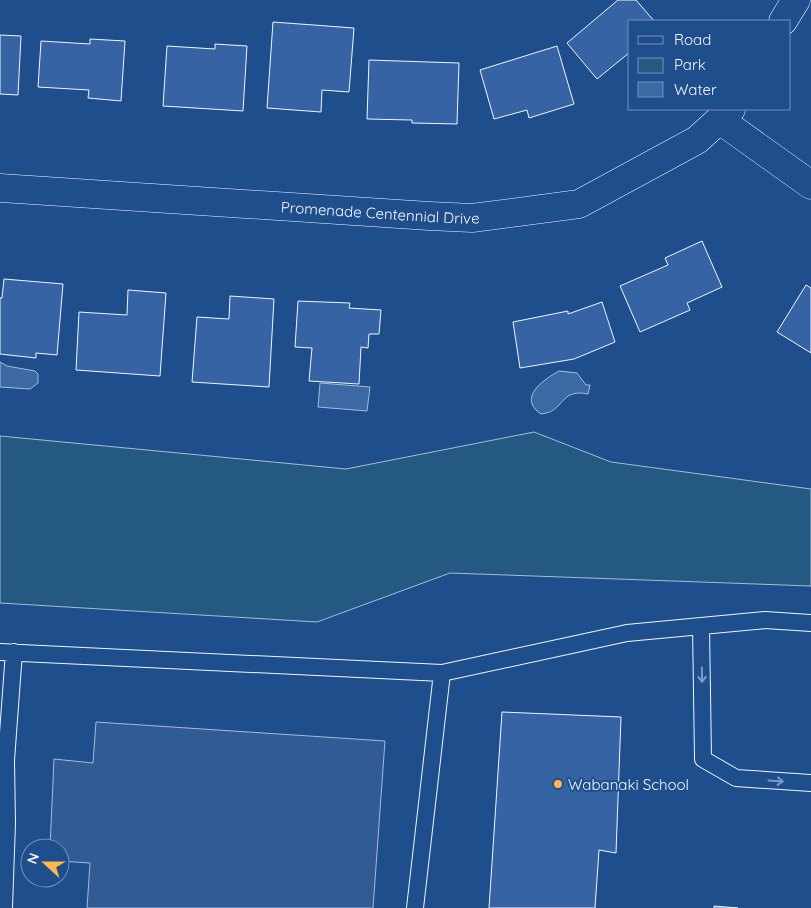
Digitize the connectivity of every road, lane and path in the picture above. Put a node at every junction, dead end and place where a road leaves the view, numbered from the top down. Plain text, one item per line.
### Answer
1 (796, 0) edge
2 (784, 20) edge
3 (726, 114) edge
4 (811, 184) edge
5 (0, 188) edge
6 (811, 623) edge
7 (701, 626) junction
8 (7, 652) edge
9 (442, 673) junction
10 (811, 783) edge
11 (4, 908) edge
12 (415, 908) edge

1 - 2 street
3 - 4 street
3 - 5 street, Promenade Centennial Drive
6 - 7 lane
7 - 9 lane
7 -> 10 lane
8 - 9 lane
8 - 11 lane
9 - 12 lane

